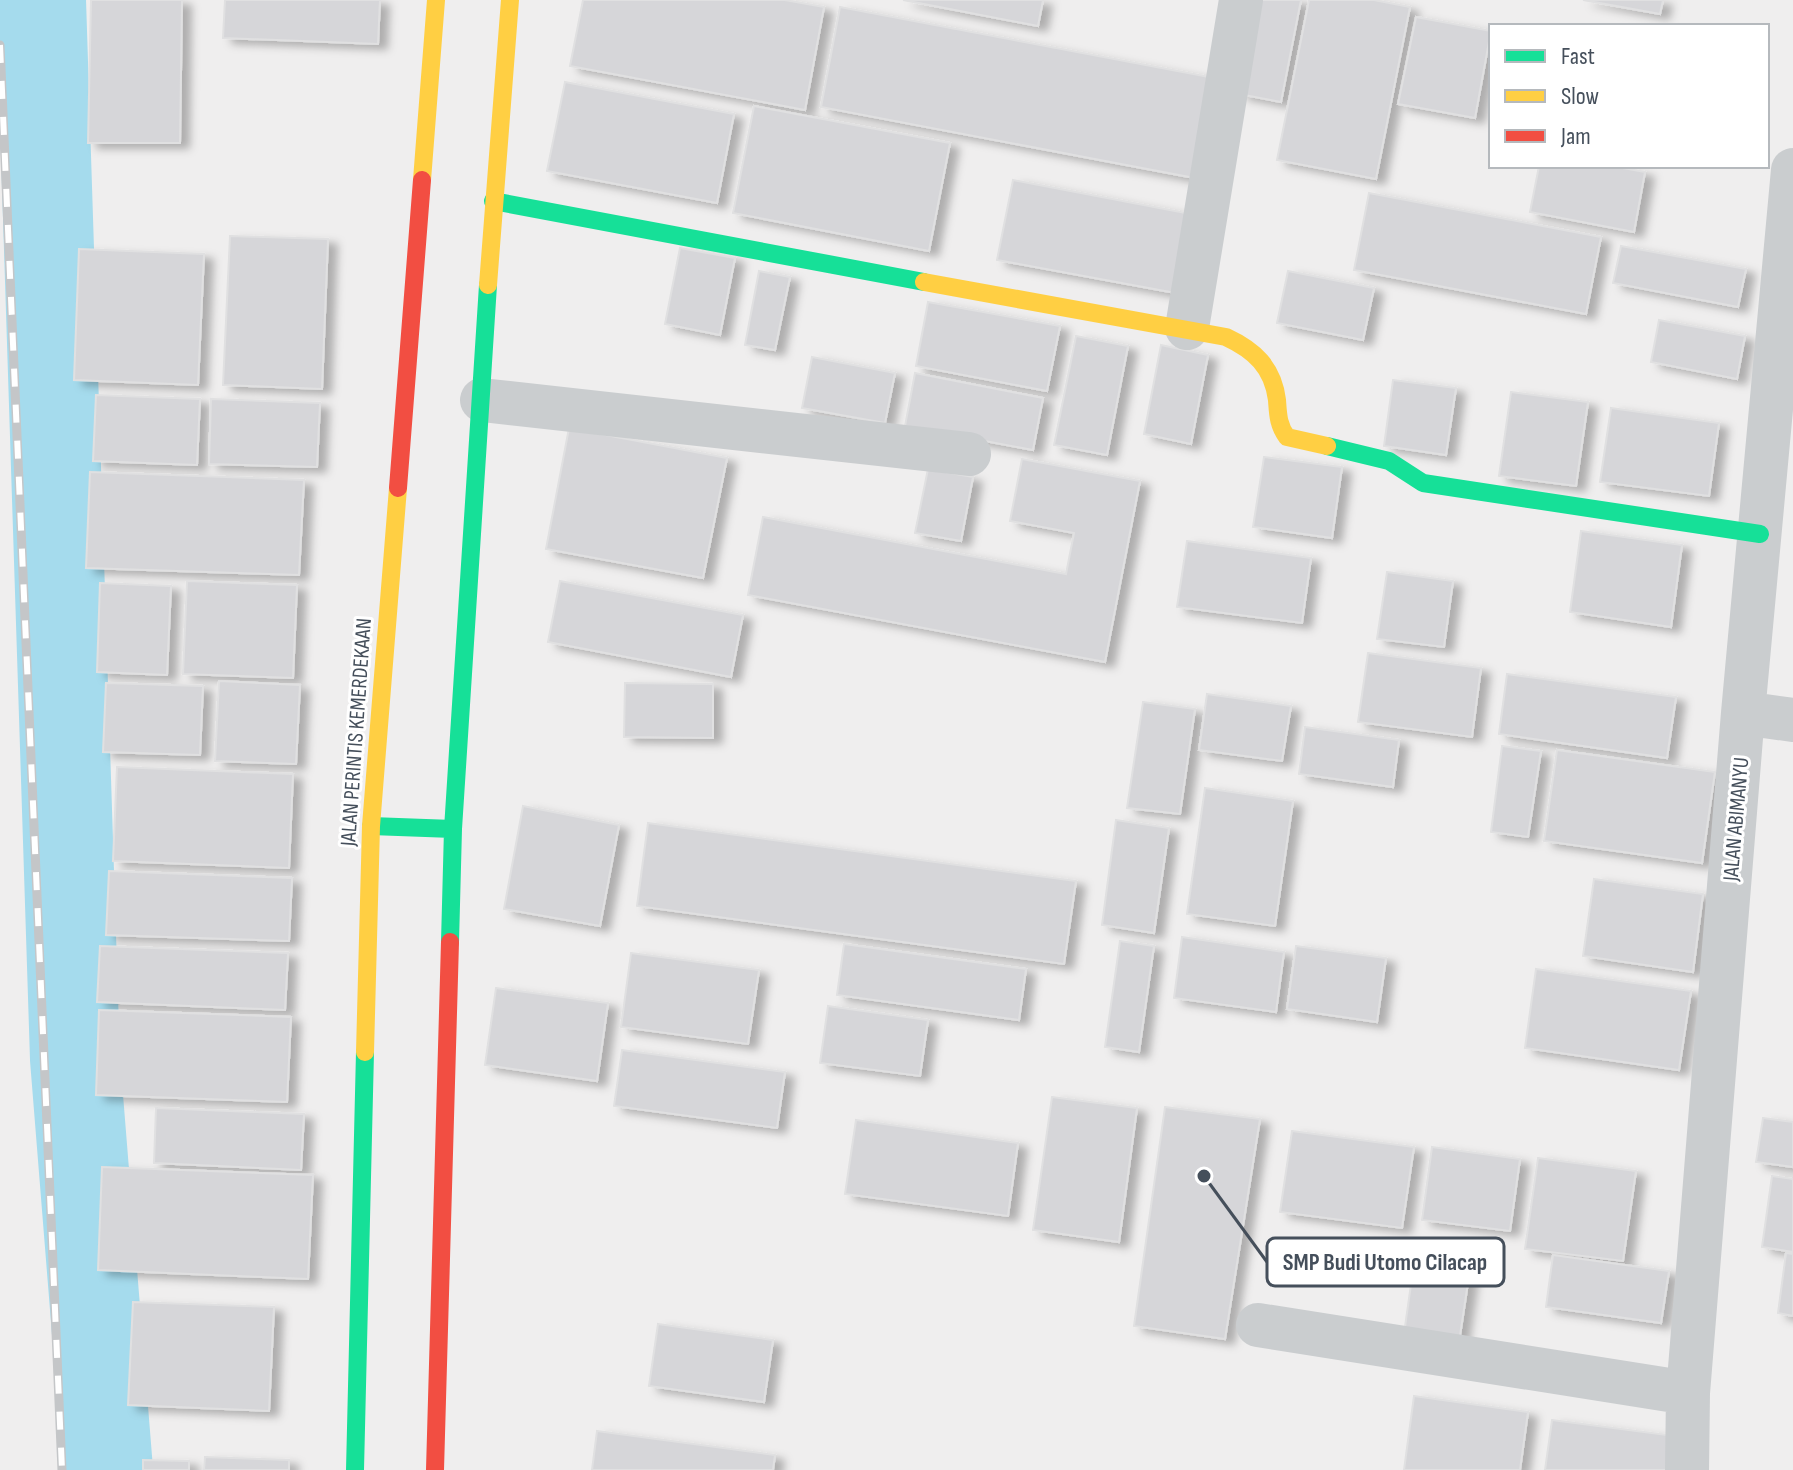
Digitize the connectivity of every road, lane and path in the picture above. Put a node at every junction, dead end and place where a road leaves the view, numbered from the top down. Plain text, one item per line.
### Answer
1 (436, 0) edge
2 (510, 0) edge
3 (1241, 0) edge
4 (1793, 170) edge
5 (493, 201) junction
6 (1190, 311) junction
7 (482, 400) junction
8 (969, 454) dead end
9 (1760, 534) junction
10 (1743, 713) junction
11 (1793, 720) edge
12 (371, 826) junction
13 (453, 829) junction
14 (1258, 1325) dead end
15 (1688, 1393) junction
16 (355, 1470) edge
17 (435, 1470) edge
18 (1687, 1470) edge

1 - 12 main road, JALAN PERINTIS KEMERDEKAAN
2 - 5 main road
3 - 6 street
4 - 9 street, JALAN ABIMANYU
5 - 6 main road
5 - 7 main road
6 - 9 main road
7 - 8 street
7 - 13 main road
9 - 10 street, JALAN ABIMANYU
10 - 11 street
10 - 15 street, JALAN ABIMANYU
12 - 13 main road
12 - 16 main road, JALAN PERINTIS KEMERDEKAAN
13 - 17 main road
14 - 15 street
15 - 18 street, JALAN ABIMANYU

